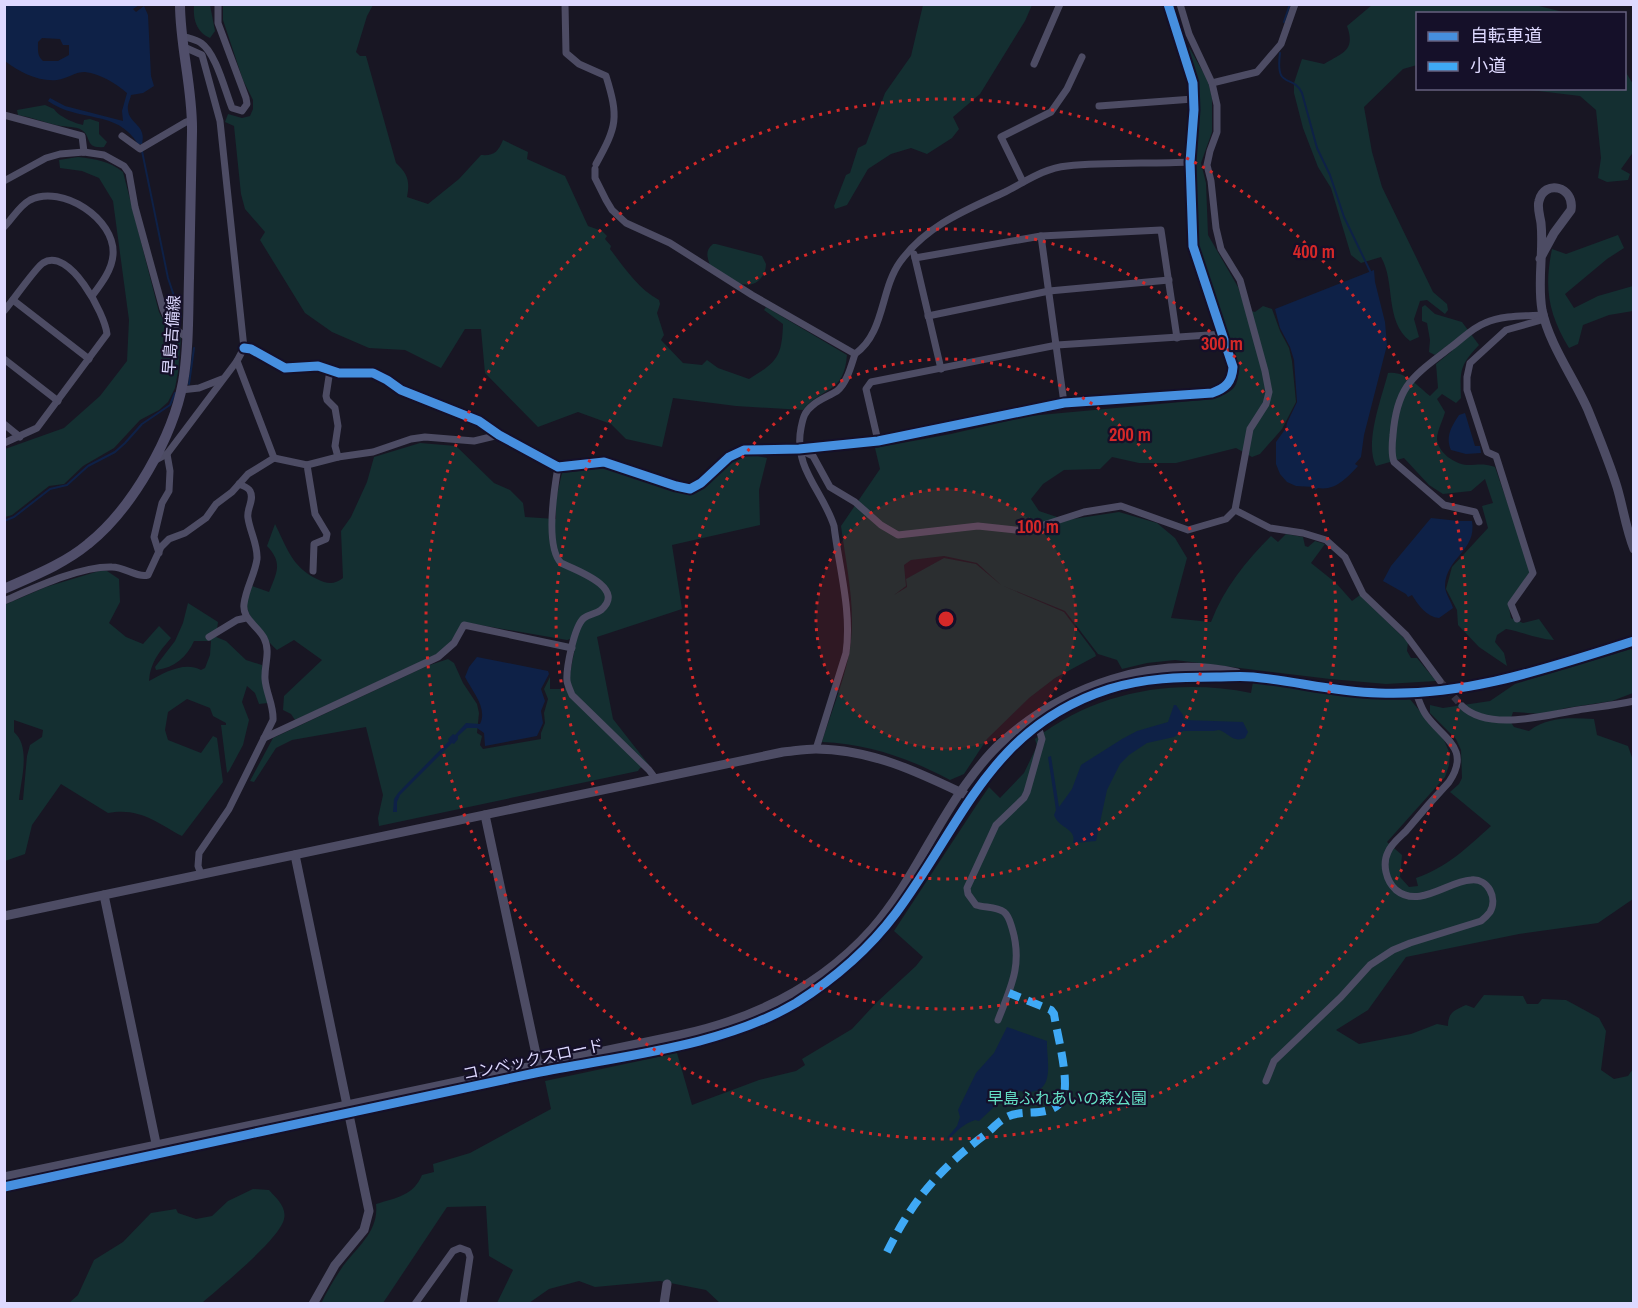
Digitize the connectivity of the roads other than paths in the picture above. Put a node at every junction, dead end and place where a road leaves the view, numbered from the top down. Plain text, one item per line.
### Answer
1 (180, 4) edge
2 (219, 4) edge
3 (565, 4) edge
4 (1060, 4) edge
5 (1168, 4) edge
6 (1180, 4) edge
7 (1295, 4) edge
8 (183, 42) junction
9 (1083, 57) dead end
10 (1034, 64) dead end
11 (1212, 83) junction
12 (1193, 99) junction
13 (1099, 106) dead end
14 (4, 115) edge
15 (192, 120) junction
16 (122, 136) dead end
17 (84, 152) junction
18 (1190, 162) junction
19 (4, 181) edge
20 (1023, 182) junction
21 (4, 227) edge
22 (1041, 236) junction
23 (912, 249) junction
24 (915, 258) junction
25 (1540, 259) junction
26 (1168, 280) junction
27 (1049, 291) junction
28 (92, 296) junction
29 (13, 300) junction
30 (4, 310) edge
31 (928, 316) junction
32 (1544, 317) junction
33 (1224, 334) junction
34 (188, 338) junction
35 (1177, 338) junction
36 (1057, 345) junction
37 (244, 348) junction
38 (855, 354) junction
39 (4, 359) edge
40 (89, 359) junction
41 (237, 361) junction
42 (940, 369) junction
43 (330, 370) junction
44 (224, 378) junction
45 (181, 390) junction
46 (58, 401) junction
47 (1064, 403) junction
48 (4, 424) edge
49 (499, 435) junction
50 (20, 436) junction
51 (878, 441) junction
52 (4, 443) edge
53 (800, 449) junction
54 (167, 454) junction
55 (338, 457) junction
56 (274, 458) junction
57 (154, 461) junction
58 (307, 465) junction
59 (558, 467) junction
60 (239, 483) junction
61 (1235, 510) junction
62 (1479, 522) dead end
63 (1634, 549) edge
64 (159, 553) junction
65 (313, 571) dead end
66 (4, 589) edge
67 (4, 601) edge
68 (246, 618) junction
69 (1517, 619) dead end
70 (209, 637) dead end
71 (1634, 641) edge
72 (572, 648) junction
73 (1251, 676) junction
74 (1440, 681) tunnel mouth
75 (1416, 693) junction
76 (1634, 700) edge
77 (1462, 706) tunnel mouth
78 (1038, 726) junction
79 (264, 738) junction
80 (816, 749) junction
81 (655, 778) junction
82 (960, 793) junction
83 (970, 798) junction
84 (485, 815) junction
85 (295, 855) junction
86 (201, 874) junction
87 (104, 895) junction
88 (4, 916) edge
89 (998, 1020) dead end
90 (539, 1068) junction
91 (1266, 1081) dead end
92 (348, 1109) junction
93 (158, 1149) junction
94 (4, 1177) edge
95 (4, 1187) edge
96 (667, 1284) dead end
97 (667, 1303) edge
98 (313, 1304) edge
99 (415, 1304) edge
100 (463, 1304) edge

1 - 8 main road, 早島吉備線
2 - 8 street
3 - 38 street
4 - 10 street
5 - 12 street
6 - 11 street
7 - 11 street
8 - 15 main road, 早島吉備線
8 - 37 street
9 - 20 street
11 - 61 street
12 - 13 street
12 - 18 street
14 - 17 street
15 - 16 street
15 - 34 main road, 早島吉備線
17 - 19 street
17 - 34 street
18 - 20 street
18 - 33 street
20 - 23 street
21 - 28 street
22 - 24 street
22 - 26 street
22 - 27 street
23 - 24 street
23 - 38 street
24 - 31 street
25 - 25 street
25 - 32 street
26 - 27 street
26 - 35 street
27 - 31 street
27 - 36 street
28 - 29 street
28 - 40 street
29 - 30 street
29 - 40 street
31 - 42 street
32 - 62 street
32 - 63 street
32 - 69 street
33 - 35 street
33 - 47 street
34 - 45 main road, 早島吉備線
35 - 36 street
36 - 42 street
36 - 47 street
37 - 41 street
37 - 43 street
38 - 53 street
39 - 46 street
40 - 46 street
41 - 44 street
41 - 56 street
42 - 51 street
43 - 49 street
43 - 55 street
44 - 45 street
44 - 54 street
45 - 57 main road, 早島吉備線
46 - 50 street
47 - 51 street
48 - 50 street
49 - 55 street
49 - 59 street
50 - 52 street
51 - 53 street
53 - 59 street
53 - 61 street
53 - 80 street
54 - 57 street
54 - 64 street
55 - 58 street
56 - 58 street
56 - 60 street
57 - 66 main road, 早島吉備線
58 - 65 street
59 - 72 street
60 - 64 street
60 - 68 street
61 - 74 street
64 - 67 street
68 - 70 street
68 - 79 street
71 - 75 street
72 - 79 street
72 - 81 street
73 - 75 street
73 - 78 street, コンベックスロード
73 - 82 street, コンベックスロード
75 - 91 street
76 - 77 street
78 - 83 street, コンベックスロード
78 - 89 street
79 - 86 street
80 - 81 street
80 - 82 street
81 - 84 street
82 - 83 street
82 - 90 street, コンベックスロード
83 - 90 street, コンベックスロード
84 - 85 street
84 - 90 street
85 - 86 street
85 - 92 street
86 - 87 street
87 - 88 street
87 - 93 street
90 - 92 street, コンベックスロード
92 - 93 street, コンベックスロード
92 - 98 street
93 - 94 street, コンベックスロード
93 - 95 street, コンベックスロード
96 - 97 street
99 - 100 street

